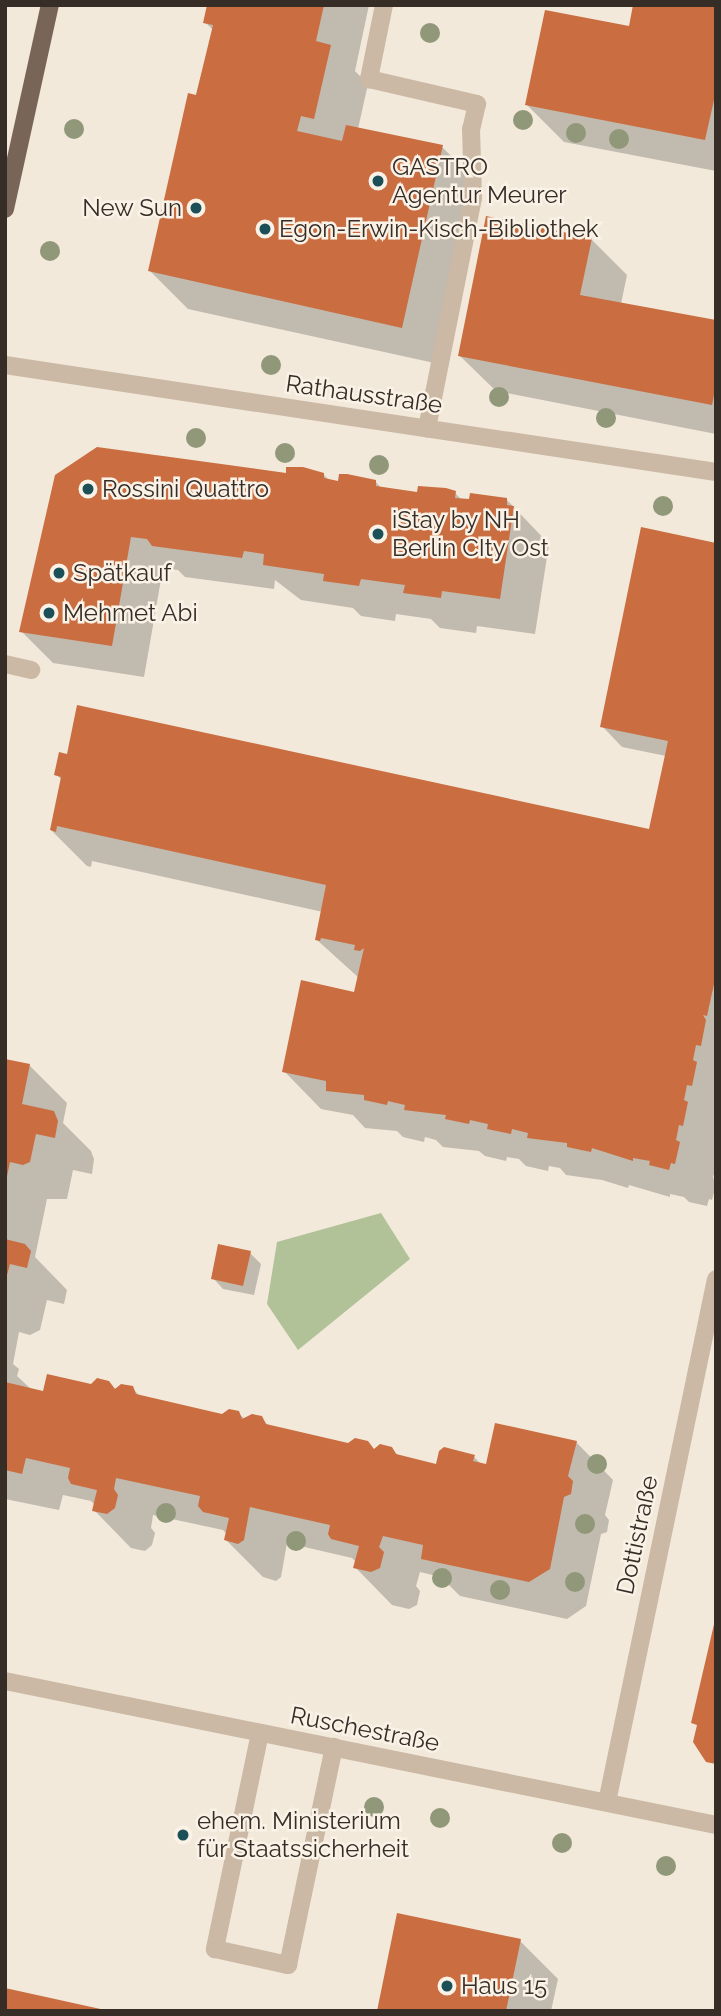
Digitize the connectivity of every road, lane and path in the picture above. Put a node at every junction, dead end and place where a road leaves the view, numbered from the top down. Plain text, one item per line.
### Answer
1 (50, 5) edge
2 (384, 5) edge
3 (5, 209) edge
4 (5, 365) edge
5 (427, 428) junction
6 (716, 472) edge
7 (5, 664) edge
8 (31, 670) dead end
9 (716, 1279) edge
10 (5, 1681) edge
11 (260, 1733) junction
12 (334, 1747) junction
13 (607, 1802) junction
14 (716, 1825) edge

1 - 3 main road
2 - 5 street
4 - 5 street, Rathausstraße
5 - 6 street, Rathausstraße
7 - 8 street
9 - 13 street, Dottistraße
10 - 11 street, Ruschestraße
11 - 12 street, Ruschestraße
11 - 12 street
12 - 13 street, Ruschestraße
13 - 14 street, Ruschestraße

